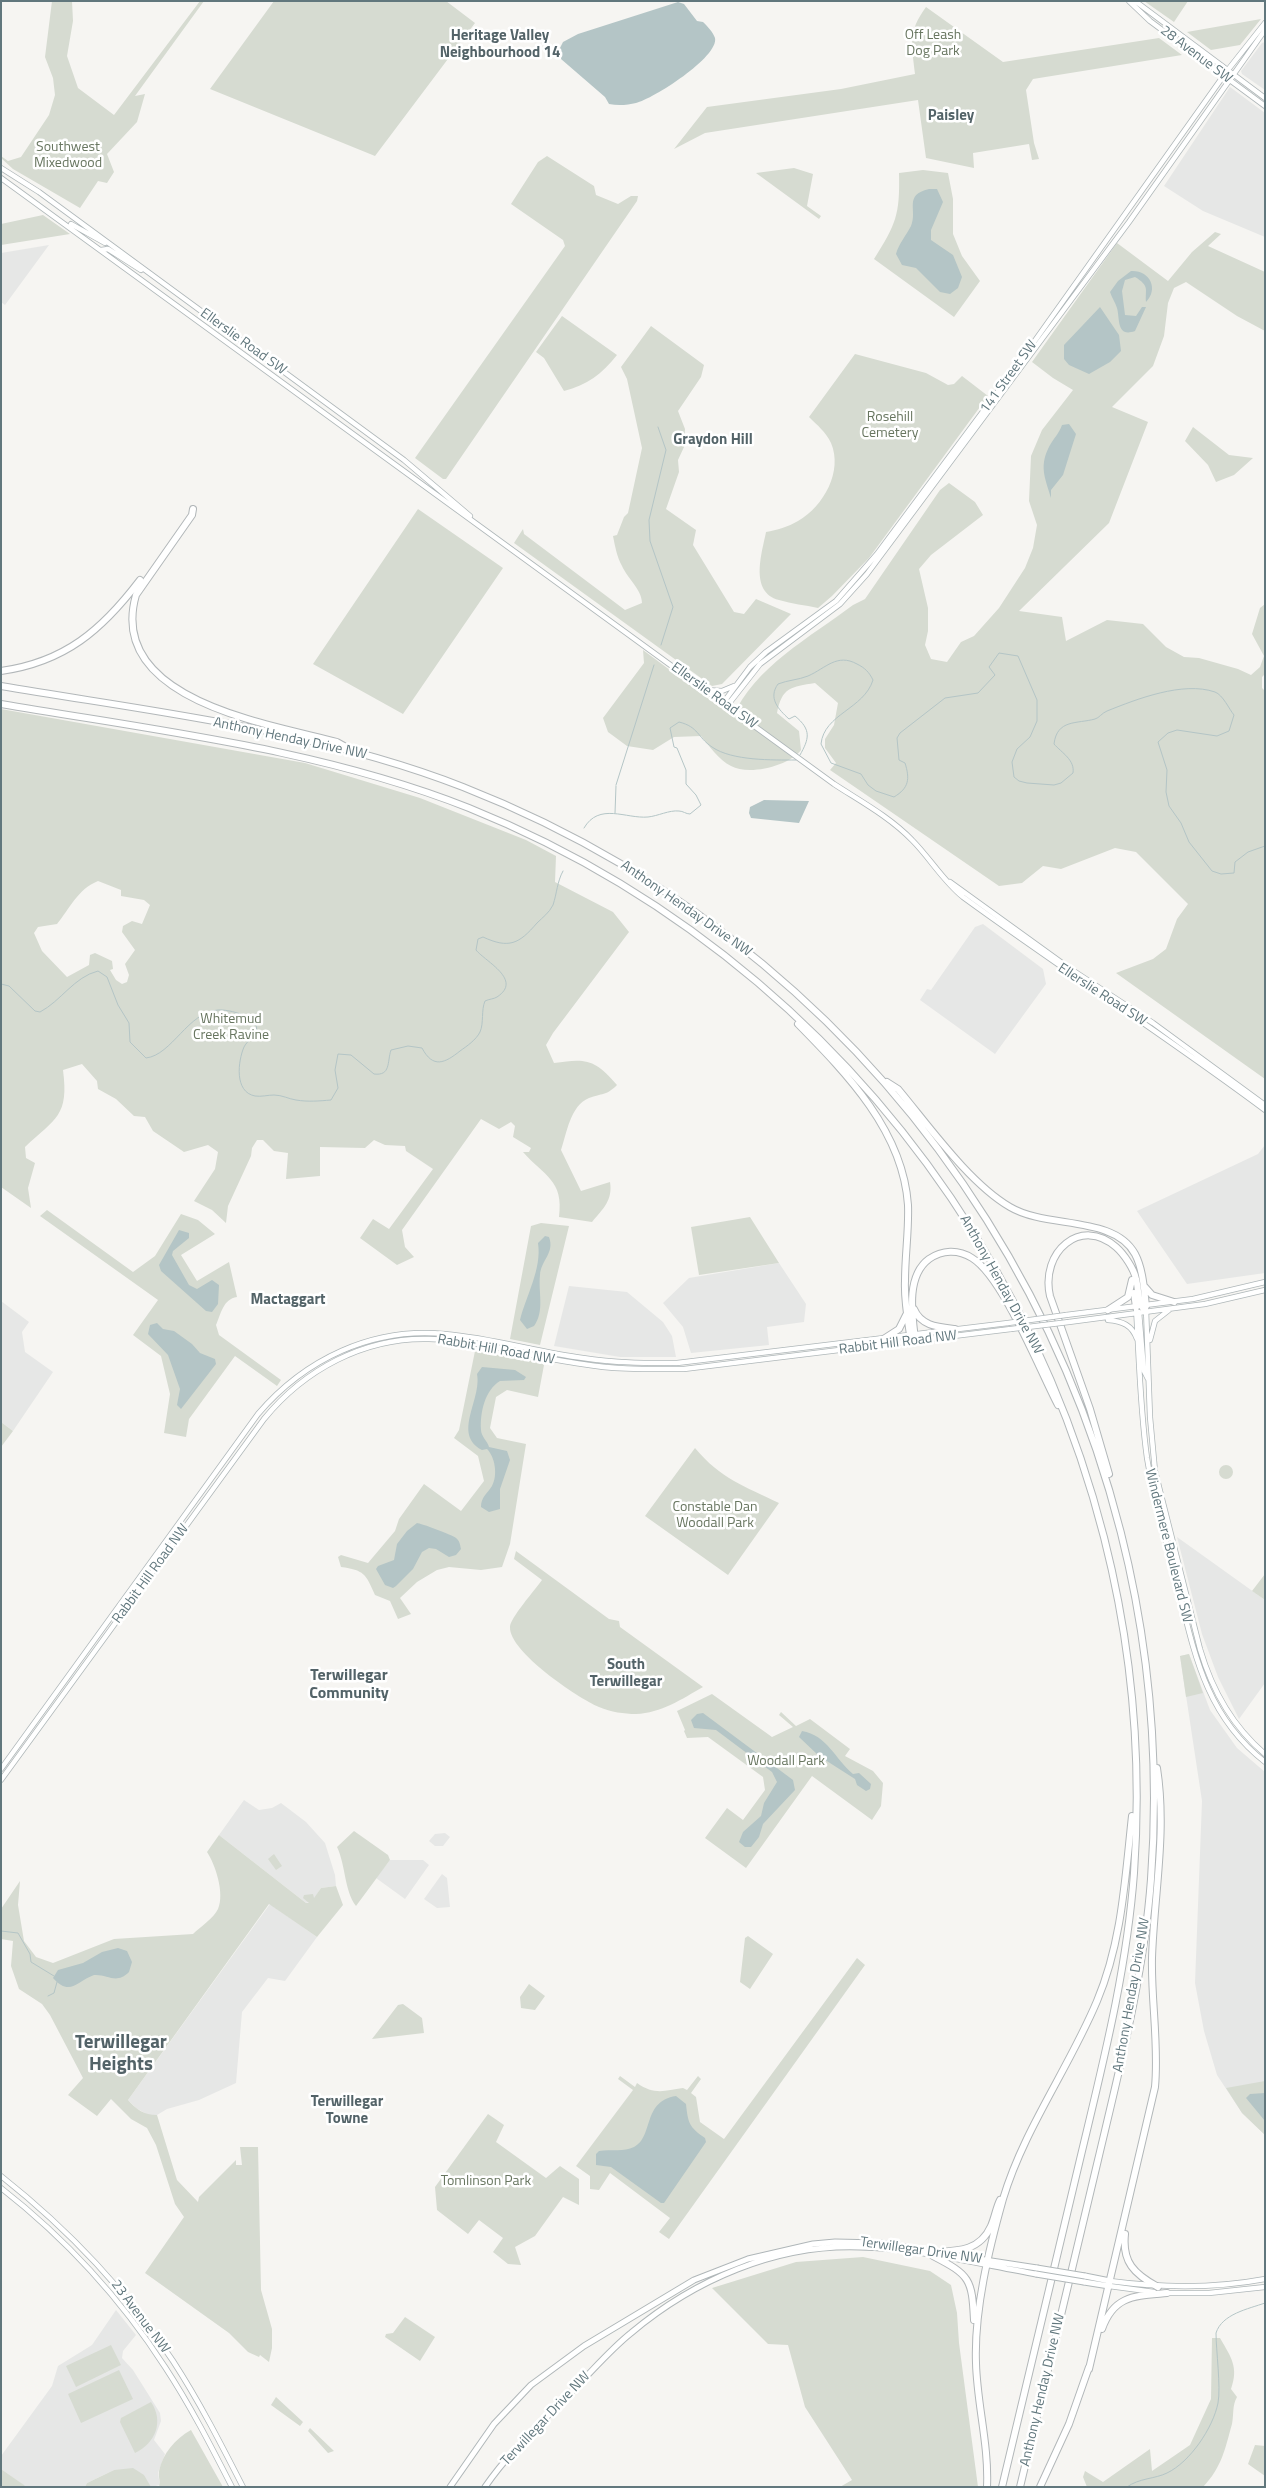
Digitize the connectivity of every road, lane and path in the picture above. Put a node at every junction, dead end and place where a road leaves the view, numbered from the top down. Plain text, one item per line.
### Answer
1 (1129, 1) edge
2 (1135, 1) edge
3 (1265, 23) edge
4 (1265, 30) edge
5 (1227, 72) junction
6 (1233, 75) junction
7 (1224, 76) junction
8 (1229, 80) junction
9 (1265, 98) edge
10 (1265, 106) edge
11 (1, 168) edge
12 (1, 178) edge
13 (42, 207) junction
14 (107, 243) junction
15 (102, 250) junction
16 (163, 284) junction
17 (477, 524) junction
18 (1, 671) edge
19 (736, 684) junction
20 (1, 686) edge
21 (704, 689) junction
22 (722, 703) junction
23 (1, 704) edge
24 (728, 706) junction
25 (358, 753) junction
26 (942, 876) junction
27 (761, 985) junction
28 (880, 1077) junction
29 (1265, 1105) edge
30 (1265, 1110) edge
31 (1130, 1267) junction
32 (1132, 1280) junction
33 (1265, 1282) edge
34 (1143, 1285) junction
35 (1265, 1290) edge
36 (1174, 1302) junction
37 (912, 1303) junction
38 (907, 1308) junction
39 (1170, 1309) junction
40 (1108, 1310) junction
41 (1141, 1310) junction
42 (1099, 1319) junction
43 (955, 1329) junction
44 (885, 1338) junction
45 (913, 1338) junction
46 (1138, 1345) junction
47 (1149, 1346) junction
48 (1149, 1382) junction
49 (1072, 1431) junction
50 (1118, 1519) junction
51 (1152, 1740) junction
52 (1265, 1754) edge
53 (1265, 1762) edge
54 (1, 1769) edge
55 (1, 1780) edge
56 (1136, 1782) junction
57 (1, 2176) edge
58 (1009, 2183) junction
59 (1, 2188) edge
60 (1127, 2213) junction
61 (934, 2254) junction
62 (989, 2263) junction
63 (1265, 2279) edge
64 (1109, 2283) junction
65 (1158, 2287) junction
66 (1265, 2287) edge
67 (1167, 2293) junction
68 (977, 2327) junction
69 (1089, 2369) junction
70 (232, 2487) edge
71 (243, 2487) edge
72 (450, 2487) edge
73 (485, 2487) edge
74 (987, 2487) edge
75 (1002, 2487) edge
76 (1020, 2487) edge
77 (1040, 2487) edge

1 - 7 main road, 28 Avenue SW
2 - 5 main road, 28 Avenue SW
3 - 5 main road, 141 Street SW
4 - 6 main road, 141 Street SW
5 - 6 main road, 28 Avenue SW
5 - 7 main road, 141 Street SW
6 - 8 main road, 141 Street SW
6 - 9 main road, 28 Avenue SW
7 - 8 main road, 28 Avenue SW
7 - 19 main road, 141 Street SW
8 - 10 main road, 28 Avenue SW
8 - 24 main road, 141 Street SW
11 - 14 main road, Ellerslie Road SW
12 - 13 main road, Ellerslie Road SW
13 - 14 main road
13 - 15 main road, Ellerslie Road SW
14 - 16 main road, Ellerslie Road SW
15 - 16 main road
15 - 17 main road, Ellerslie Road SW
16 - 17 main road, Ellerslie Road SW
17 - 21 main road, Ellerslie Road SW
18 - 25 highway
19 - 21 main road
19 - 22 main road, 141 Street SW
20 - 25 highway, Anthony Henday Drive NW
21 - 22 main road, Ellerslie Road SW
22 - 24 main road, Ellerslie Road SW
23 - 27 highway, Anthony Henday Drive NW
24 - 26 main road, Ellerslie Road SW
25 - 28 highway, Anthony Henday Drive NW
26 - 29 main road, Ellerslie Road SW
26 - 30 main road, Ellerslie Road SW
27 - 38 highway
27 - 49 highway, Anthony Henday Drive NW
28 - 34 highway
28 - 50 highway, Anthony Henday Drive NW
31 - 32 highway
31 - 41 highway
31 - 50 highway
32 - 40 highway
32 - 41 highway
33 - 36 main road
34 - 36 highway
34 - 41 highway
35 - 39 main road
36 - 41 main road
37 - 43 highway
37 - 45 highway
37 - 49 highway
38 - 44 highway
38 - 45 highway
39 - 41 main road
39 - 47 main road
40 - 41 main road, Rabbit Hill Road NW
40 - 43 main road, Rabbit Hill Road NW, bridge
41 - 42 main road, Rabbit Hill Road NW
41 - 46 main road, Windermere Boulevard SW
41 - 47 main road, Windermere Boulevard SW
41 - 48 main road
42 - 45 main road, Rabbit Hill Road NW, bridge
42 - 46 main road
43 - 45 main road, Rabbit Hill Road NW
44 - 45 main road, Rabbit Hill Road NW
44 - 54 main road, Rabbit Hill Road NW
45 - 55 main road, Rabbit Hill Road NW
46 - 53 main road, Windermere Boulevard SW
47 - 48 main road, Windermere Boulevard SW
48 - 52 main road, Windermere Boulevard SW
49 - 56 highway, Anthony Henday Drive NW
50 - 51 highway, Anthony Henday Drive NW
51 - 60 highway
51 - 76 highway, Anthony Henday Drive NW
56 - 58 highway
56 - 75 highway, Anthony Henday Drive NW
57 - 71 main road, 23 Avenue NW
58 - 61 highway
58 - 62 highway
59 - 70 main road, 23 Avenue NW
60 - 64 highway
60 - 65 highway
61 - 62 main road, Terwillegar Drive NW
61 - 68 highway
61 - 72 main road, Terwillegar Drive NW
61 - 73 main road, Terwillegar Drive NW
62 - 64 main road, Terwillegar Drive NW, bridge
62 - 68 highway
63 - 65 main road, Terwillegar Drive NW
64 - 65 main road, Terwillegar Drive NW
64 - 67 main road, Terwillegar Drive NW
64 - 69 highway
66 - 67 main road, Terwillegar Drive NW
67 - 69 highway
68 - 74 highway
69 - 77 highway

